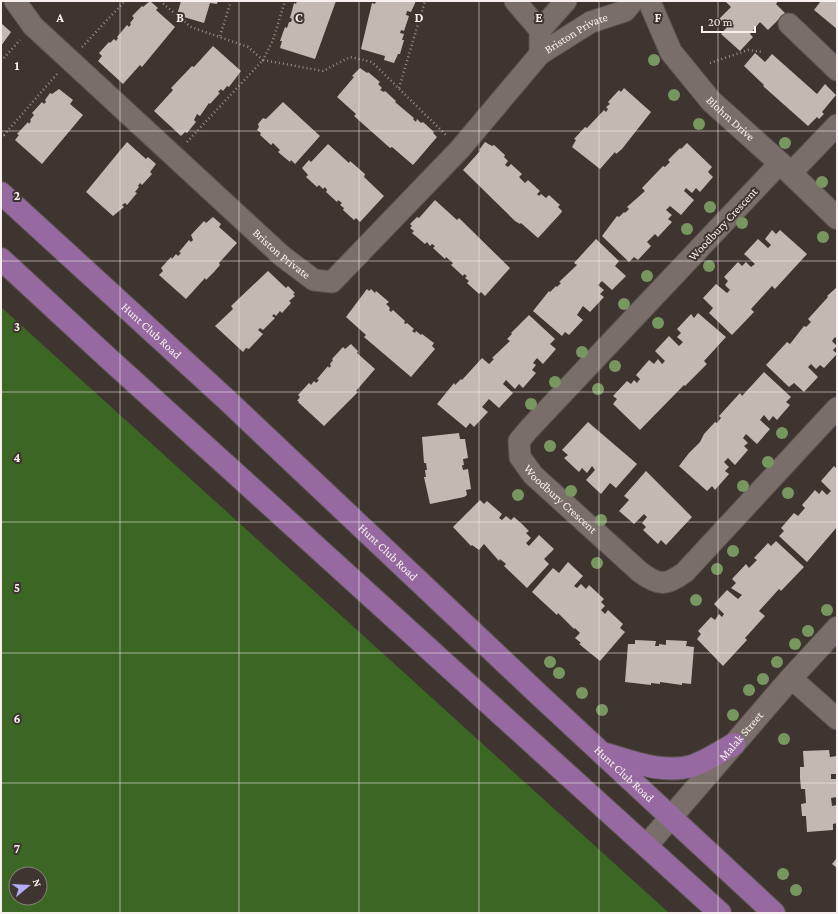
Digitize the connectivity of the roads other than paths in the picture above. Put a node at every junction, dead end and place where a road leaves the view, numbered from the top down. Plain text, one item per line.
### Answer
1 (16, 1) edge
2 (516, 1) edge
3 (566, 1) edge
4 (633, 1) edge
5 (649, 1) edge
6 (789, 24) dead end
7 (540, 30) junction
8 (540, 54) junction
9 (837, 70) edge
10 (837, 125) edge
11 (786, 168) junction
12 (1, 193) edge
13 (837, 218) edge
14 (1, 259) edge
15 (837, 408) edge
16 (837, 628) edge
17 (791, 678) junction
18 (837, 719) edge
19 (734, 744) junction
20 (602, 753) junction
21 (672, 818) junction
22 (646, 845) junction
23 (720, 913) edge
24 (774, 913) edge

1 - 8 street, Briston Private
2 - 7 street, Briston Private
3 - 7 street, Briston Private
4 - 8 street, Briston Private
5 - 11 street, Blohm Drive
6 - 9 street
7 - 8 street, Briston Private
10 - 11 street, Woodbury Crescent
11 - 13 street, Blohm Drive
11 - 15 street, Woodbury Crescent
12 - 20 main road, Hunt Club Road
14 - 22 main road
16 - 17 street, Malak Street
17 - 18 street
17 - 19 street, Malak Street
19 - 20 main road
19 - 21 street, Malak Street
20 - 21 main road, Hunt Club Road
21 - 22 street, Malak Street
21 - 24 main road, Hunt Club Road
22 - 23 main road

